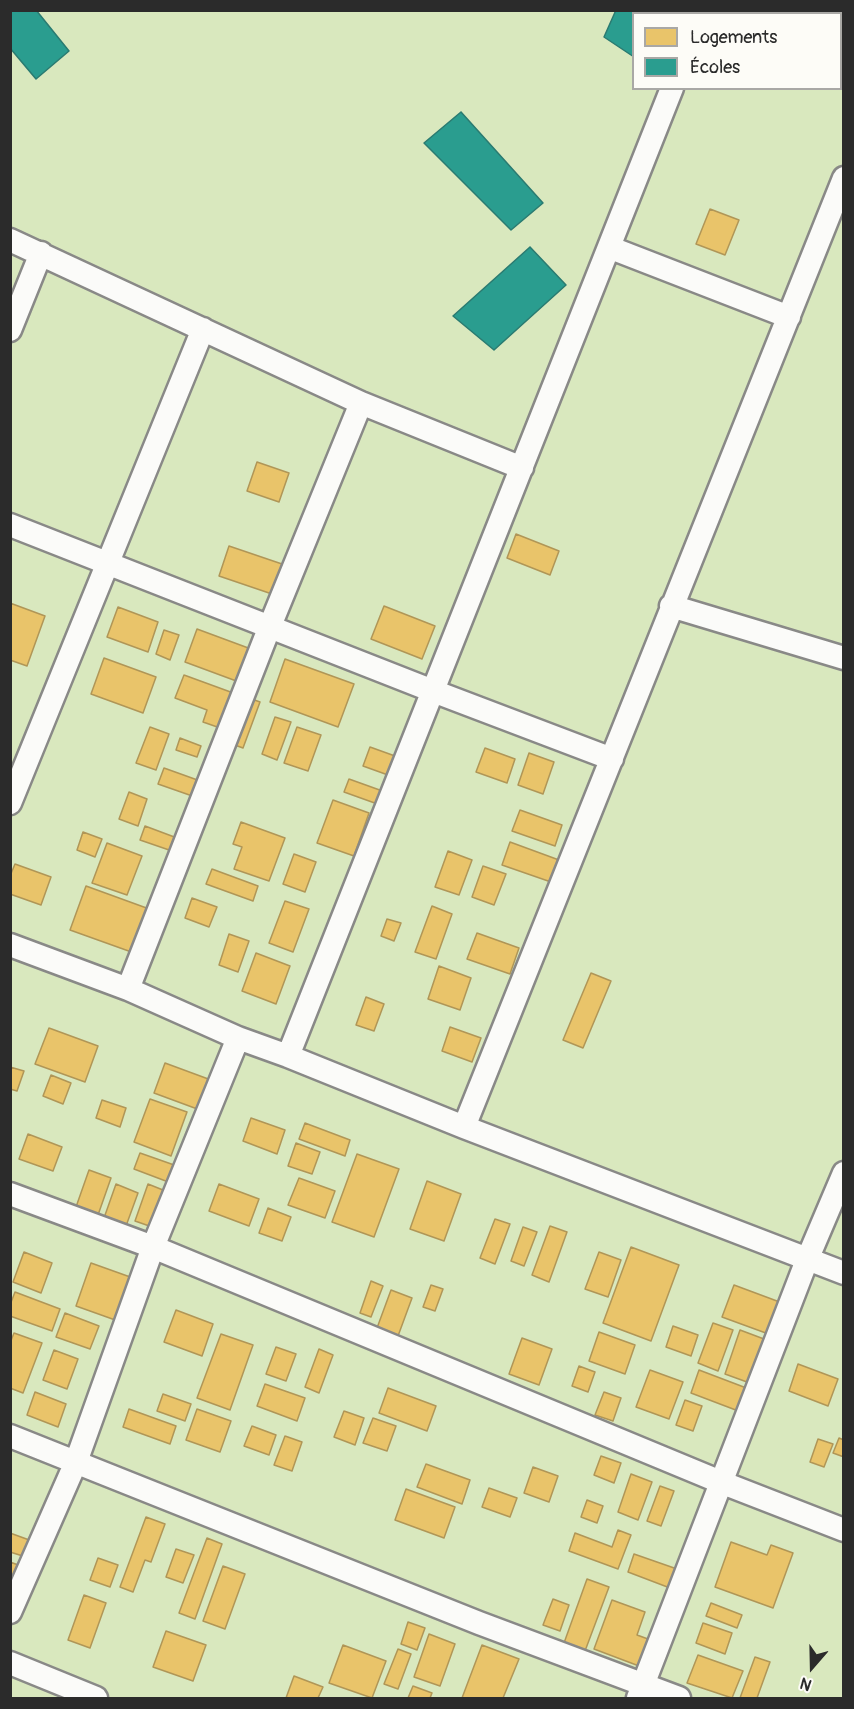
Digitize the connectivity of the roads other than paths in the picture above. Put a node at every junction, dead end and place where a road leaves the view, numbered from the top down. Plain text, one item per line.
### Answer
1 (671, 90) edge
2 (843, 178) edge
3 (835, 221) edge
4 (10, 240) edge
5 (610, 248) junction
6 (41, 253) junction
7 (789, 317) junction
8 (203, 329) junction
9 (10, 330) edge
10 (361, 403) junction
11 (522, 468) junction
12 (10, 525) edge
13 (108, 565) junction
14 (672, 606) junction
15 (270, 626) junction
16 (843, 658) edge
17 (432, 691) junction
18 (612, 759) junction
19 (10, 803) edge
20 (10, 945) edge
21 (128, 989) junction
22 (238, 1038) junction
23 (288, 1056) junction
24 (464, 1127) junction
25 (843, 1173) edge
26 (10, 1194) edge
27 (153, 1247) junction
28 (807, 1260) junction
29 (843, 1273) edge
30 (10, 1436) edge
31 (76, 1462) junction
32 (723, 1483) junction
33 (843, 1530) edge
34 (10, 1612) edge
35 (10, 1663) edge
36 (640, 1693) edge
37 (96, 1698) edge
38 (679, 1698) edge

1 - 5 street
2 - 3 street
3 - 7 street
4 - 6 street
5 - 7 street
5 - 11 street
6 - 8 street
6 - 9 street
7 - 14 street
8 - 10 street
8 - 13 street
10 - 11 street
10 - 15 street
11 - 17 street
12 - 13 street
13 - 15 street
13 - 19 street
14 - 16 street
14 - 18 street
15 - 17 street
15 - 21 street
17 - 18 street
17 - 23 street
18 - 24 street
20 - 21 street
21 - 22 street
22 - 23 street
22 - 27 street
23 - 24 street
24 - 28 street
25 - 28 street
26 - 27 street
27 - 31 street
27 - 32 street
28 - 29 street
28 - 32 street
30 - 31 street
31 - 34 street
31 - 36 street
32 - 33 street
32 - 36 street
35 - 37 street
36 - 38 street

